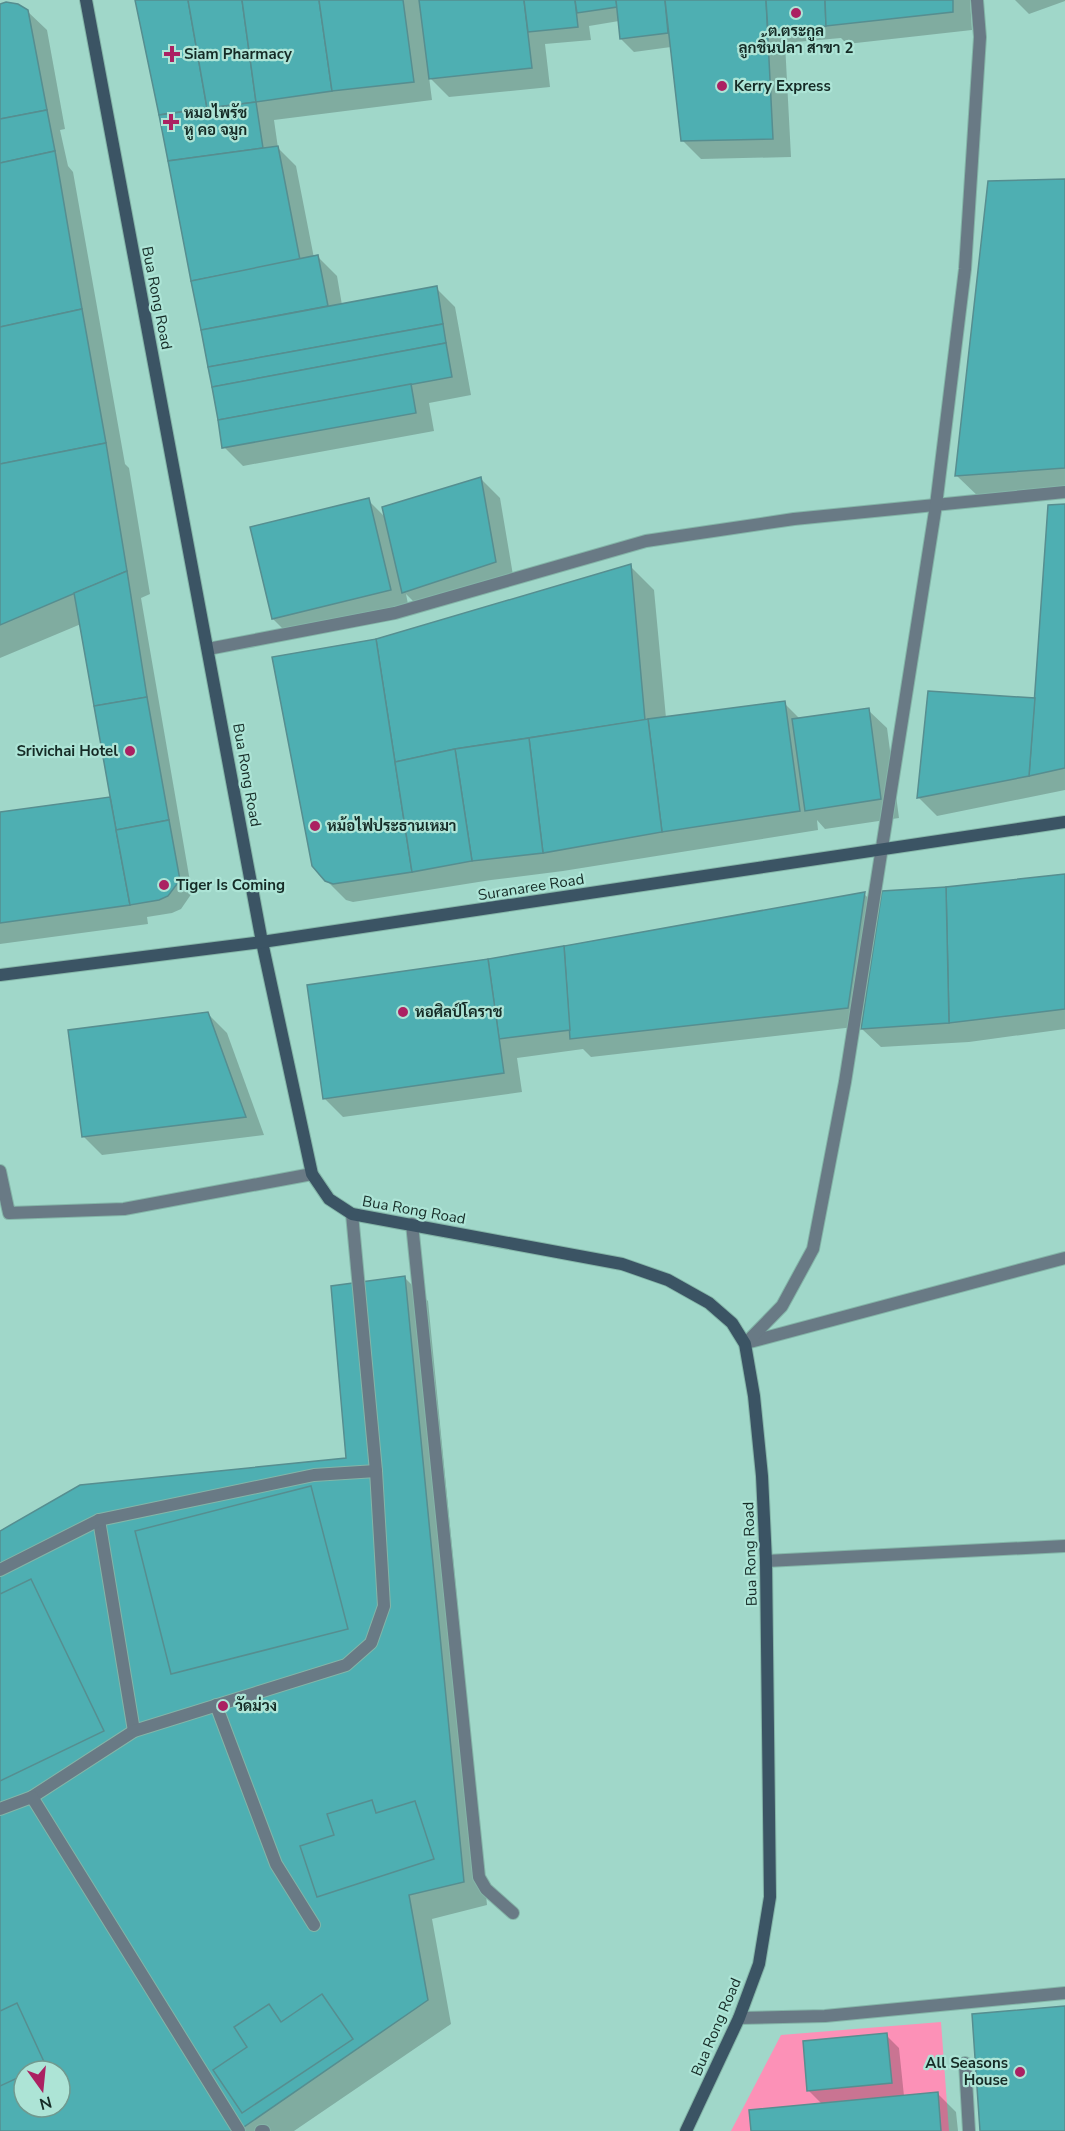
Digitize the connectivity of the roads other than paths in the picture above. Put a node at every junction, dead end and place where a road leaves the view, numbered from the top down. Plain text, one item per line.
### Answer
1 (86, 0) edge
2 (977, 0) edge
3 (1065, 492) edge
4 (936, 506) junction
5 (208, 648) junction
6 (1065, 822) edge
7 (882, 850) junction
8 (262, 942) junction
9 (0, 975) edge
10 (0, 1172) edge
11 (312, 1174) junction
12 (352, 1214) junction
13 (412, 1224) junction
14 (1065, 1258) edge
15 (745, 1344) junction
16 (376, 1471) junction
17 (99, 1520) junction
18 (1065, 1546) edge
19 (766, 1561) junction
20 (0, 1570) edge
21 (216, 1705) junction
22 (134, 1731) junction
23 (32, 1797) junction
24 (0, 1809) edge
25 (513, 1913) dead end
26 (314, 1925) dead end
27 (1065, 1993) edge
28 (739, 2018) junction
29 (965, 2063) dead end
30 (239, 2131) edge
31 (686, 2131) edge
32 (969, 2131) edge

1 - 5 street, Bua Rong Road
2 - 4 street
3 - 4 street
4 - 5 street
4 - 7 street
5 - 8 street, Bua Rong Road
6 - 7 street, Suranaree Road
7 - 8 street, Suranaree Road
7 - 15 street
8 - 9 street, Suranaree Road
8 - 11 street, Bua Rong Road
10 - 11 street
11 - 12 street, Bua Rong Road
12 - 13 street, Bua Rong Road
12 - 16 street
13 - 15 street, Bua Rong Road
13 - 25 street
14 - 15 street
15 - 19 street, Bua Rong Road
16 - 17 street
16 - 21 street
17 - 20 street
17 - 22 street
18 - 19 street
19 - 28 street, Bua Rong Road
21 - 22 street
21 - 26 street
22 - 23 street
23 - 24 street
23 - 30 street
27 - 28 street
28 - 31 street, Bua Rong Road
29 - 32 street

